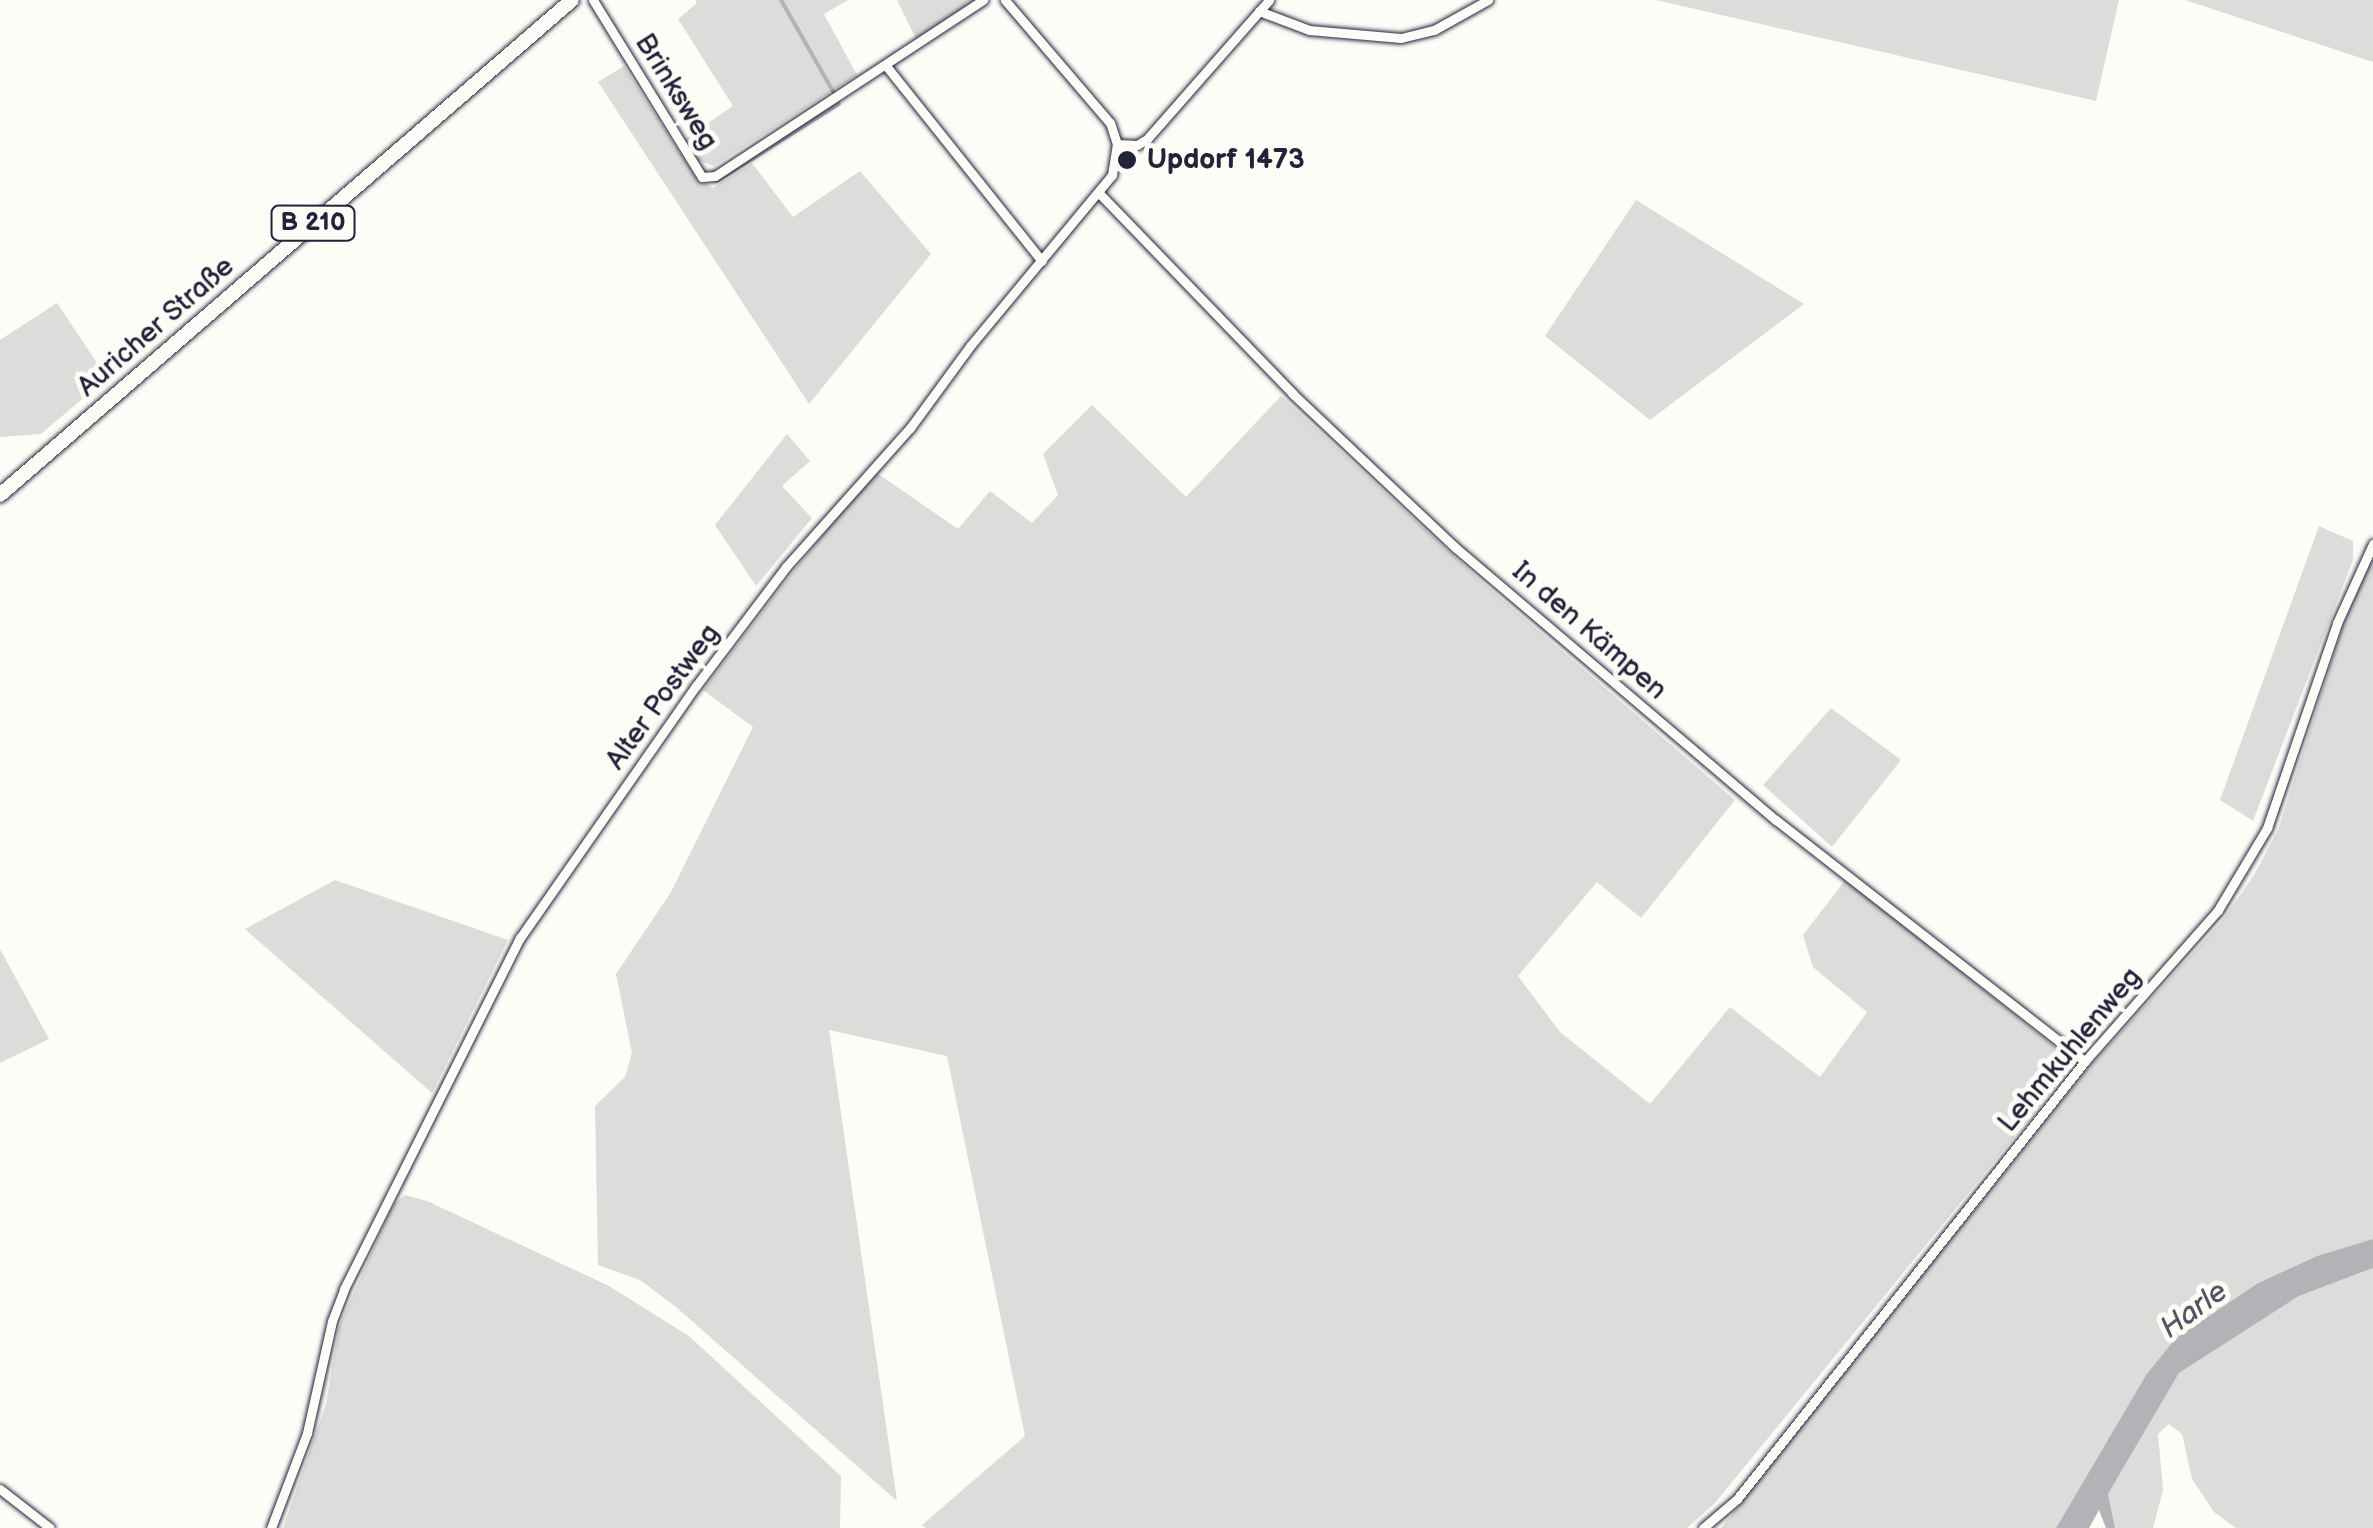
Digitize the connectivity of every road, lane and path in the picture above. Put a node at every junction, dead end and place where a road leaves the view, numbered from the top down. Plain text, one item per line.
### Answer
1 (572, 0) edge
2 (593, 0) edge
3 (983, 0) edge
4 (1006, 0) edge
5 (1269, 0) edge
6 (1488, 0) edge
7 (1259, 11) junction
8 (887, 67) junction
9 (1117, 144) junction
10 (1100, 194) junction
11 (1042, 261) junction
12 (0, 495) edge
13 (2373, 544) edge
14 (2084, 1062) junction
15 (0, 1489) edge
16 (50, 1528) edge
17 (272, 1528) edge
18 (1703, 1528) edge

1 - 12 main road, Auricher Straße / B 210
2 - 8 street, Brinksweg
3 - 8 street, Brinksweg
4 - 9 street
5 - 7 street
6 - 7 street
7 - 9 street
8 - 11 street
9 - 10 street, Alter Postweg
10 - 11 street, Alter Postweg
10 - 14 street, In den Kämpen
11 - 17 street, Alter Postweg
13 - 14 street, Lehmkuhlenweg
14 - 18 street, Lehmkuhlenweg
15 - 16 street

